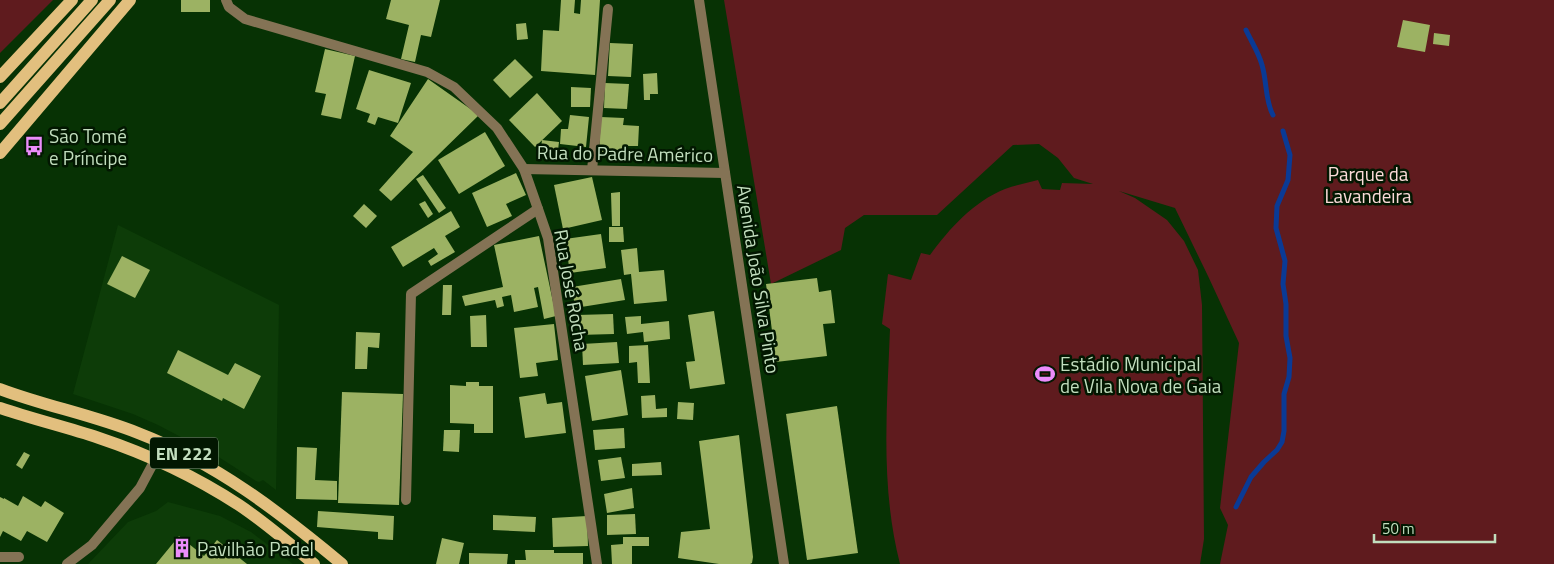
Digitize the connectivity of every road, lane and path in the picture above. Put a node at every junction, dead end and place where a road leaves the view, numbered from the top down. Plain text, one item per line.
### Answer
1 (72, 0) edge
2 (92, 0) edge
3 (110, 0) edge
4 (130, 0) edge
5 (226, 0) edge
6 (699, 0) edge
7 (608, 9) dead end
8 (0, 77) edge
9 (0, 103) edge
10 (0, 124) edge
11 (0, 153) edge
12 (524, 168) junction
13 (592, 170) junction
14 (725, 173) junction
15 (538, 209) junction
16 (0, 390) edge
17 (0, 408) edge
18 (0, 414) edge
19 (34, 419) junction
20 (164, 443) junction
21 (156, 460) junction
22 (406, 500) dead end
23 (0, 557) edge
24 (20, 557) dead end
25 (68, 564) edge
26 (314, 564) edge
27 (342, 564) edge
28 (597, 564) edge
29 (784, 564) edge

1 - 8 main road
2 - 9 main road
3 - 10 main road
4 - 11 main road
5 - 12 street, Rua José Rocha
6 - 14 street, Avenida João Silva Pinto
7 - 13 street
12 - 13 street, Rua do Padre Américo
12 - 15 street, Rua José Rocha
13 - 14 street, Rua do Padre Américo
14 - 29 street, Avenida João Silva Pinto
15 - 22 street
15 - 28 street, Rua José Rocha
16 - 20 main road, EN 222
17 - 19 main road, EN 222
18 - 19 main road, EN 222
19 - 21 main road, EN 222
20 - 21 street
20 - 27 main road, EN 222
21 - 25 street
21 - 26 main road, EN 222
23 - 24 street

